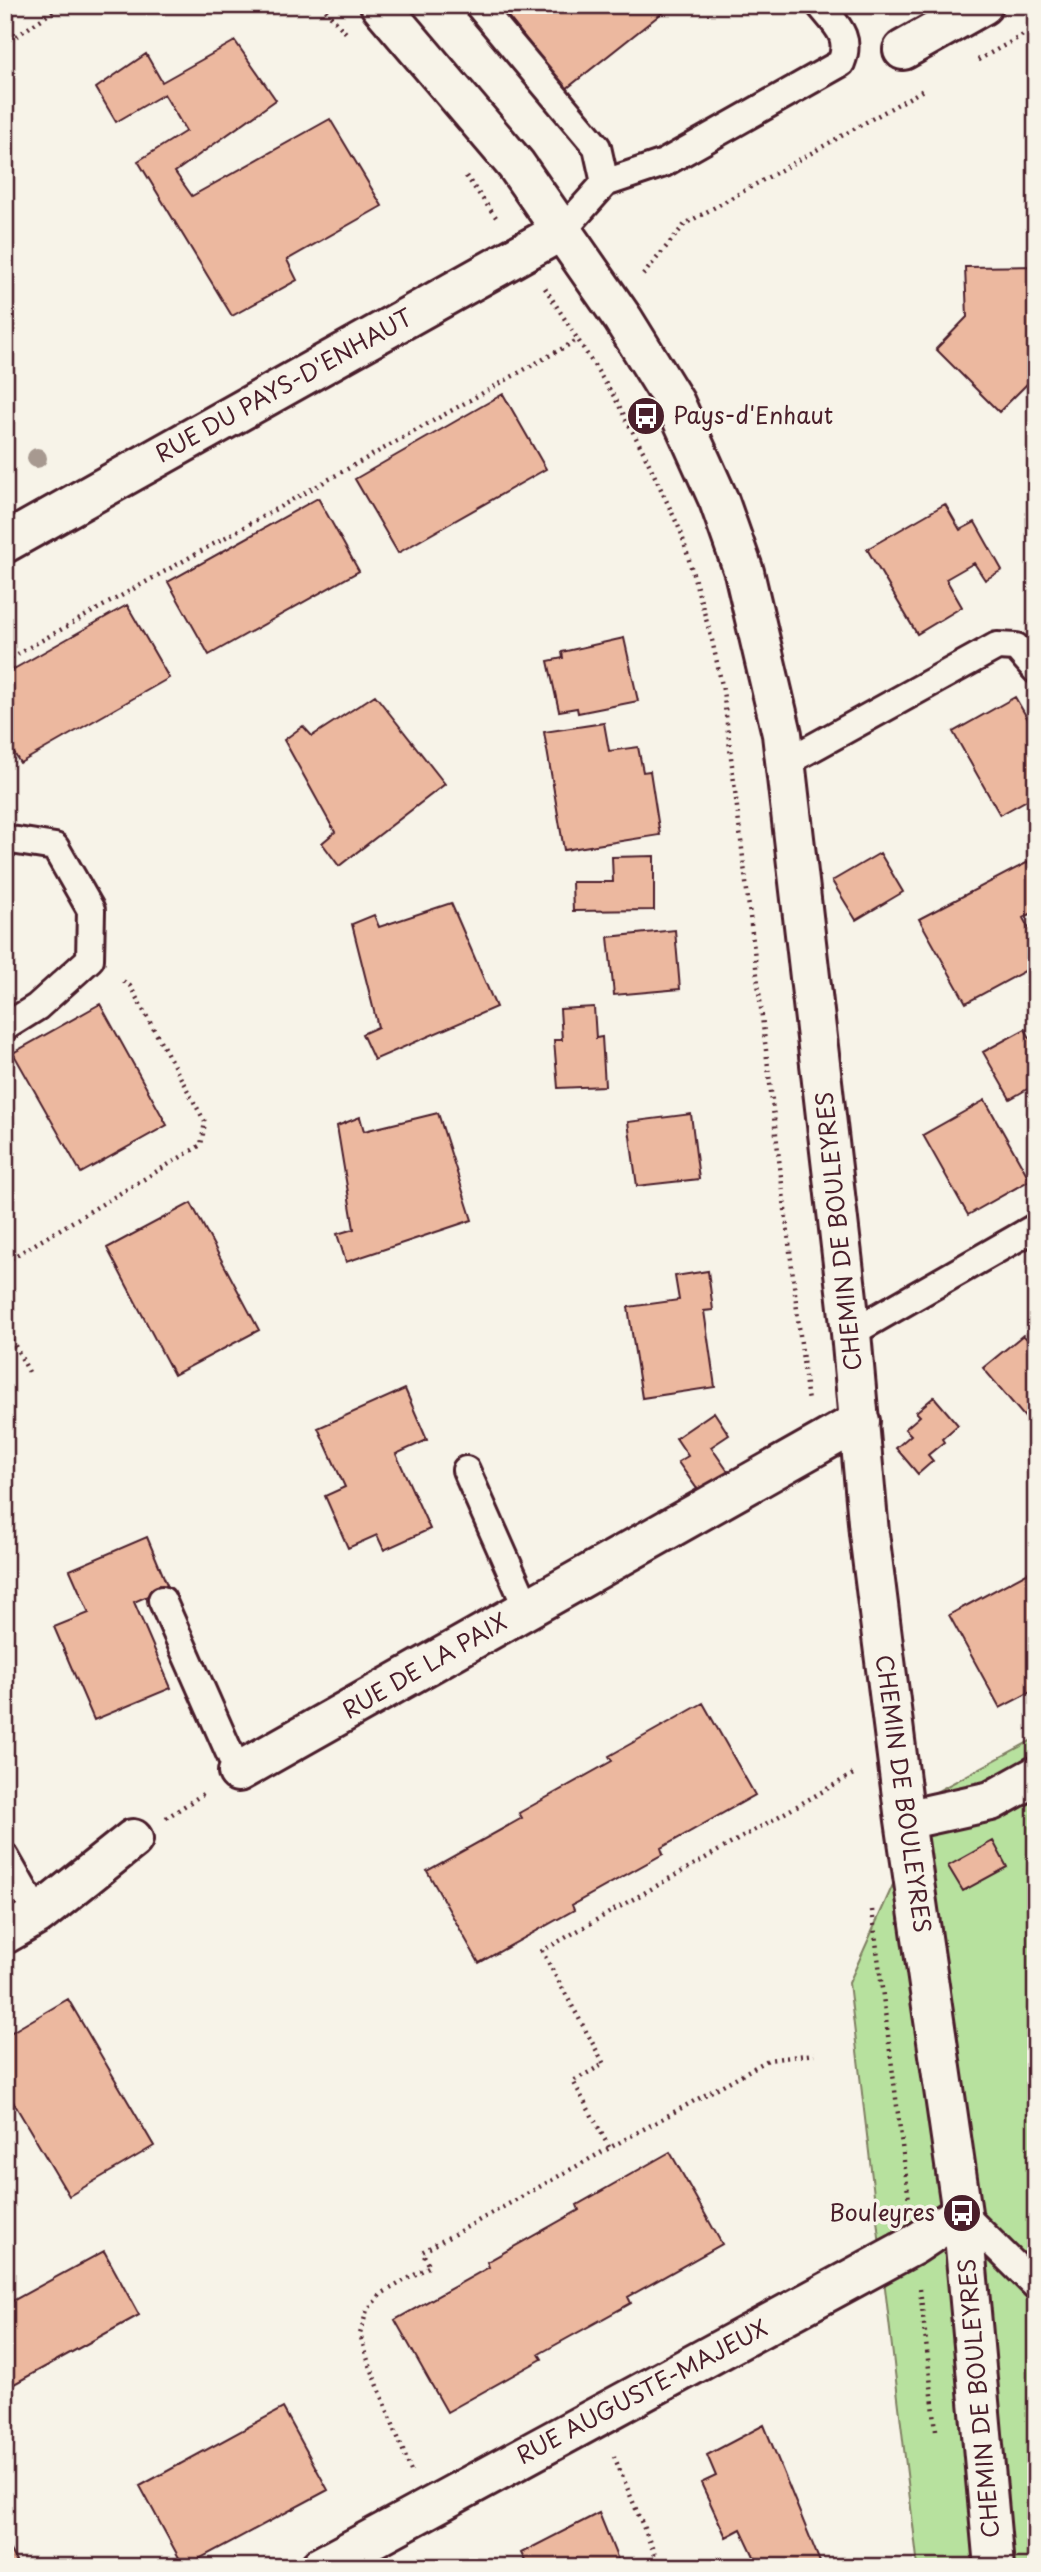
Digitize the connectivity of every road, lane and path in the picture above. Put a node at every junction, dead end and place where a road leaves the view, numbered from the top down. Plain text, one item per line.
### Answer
1 (62, 5) edge
2 (321, 5) edge
3 (380, 5) edge
4 (478, 5) edge
5 (820, 5) edge
6 (983, 5) edge
7 (1036, 28) edge
8 (347, 35) dead end
9 (5, 44) edge
10 (903, 50) dead end
11 (966, 66) dead end
12 (932, 86) dead end
13 (459, 166) dead end
14 (606, 183) junction
15 (563, 230) junction
16 (521, 253) junction
17 (639, 279) dead end
18 (579, 339) junction
19 (5, 543) edge
20 (5, 661) edge
21 (1036, 670) edge
22 (785, 763) junction
23 (5, 839) edge
24 (90, 959) junction
25 (5, 1027) edge
26 (1036, 1227) edge
27 (5, 1262) edge
28 (5, 1327) edge
29 (851, 1333) junction
30 (29, 1372) dead end
31 (860, 1421) junction
32 (813, 1446) junction
33 (466, 1470) dead end
34 (162, 1600) dead end
35 (527, 1608) junction
36 (853, 1760) dead end
37 (238, 1772) junction
38 (855, 1773) junction
39 (1036, 1776) edge
40 (857, 1787) dead end
41 (905, 1820) junction
42 (132, 1839) joint
43 (5, 1857) edge
44 (871, 1898) dead end
45 (38, 1915) junction
46 (5, 1934) edge
47 (814, 2054) dead end
48 (608, 2147) junction
49 (962, 2213) junction
50 (914, 2245) junction
51 (1036, 2286) edge
52 (936, 2432) dead end
53 (612, 2452) dead end
54 (412, 2475) dead end
55 (320, 2567) edge
56 (660, 2567) edge
57 (994, 2567) edge

1 - 9 path
2 - 8 path
3 - 15 street, CHEMIN DE BOULEYRES
4 - 14 lane
5 - 14 lane
6 - 10 street
7 - 11 path
12 - 17 path
13 - 16 path
14 - 15 lane
15 - 16 street, RUE DU PAYS-D'ENHAUT
15 - 22 street, CHEMIN DE BOULEYRES
16 - 18 path
16 - 19 street, RUE DU PAYS-D'ENHAUT
18 - 20 path
18 - 32 path
21 - 22 lane
22 - 29 street, CHEMIN DE BOULEYRES
23 - 24 lane
24 - 25 lane
24 - 27 path
26 - 29 lane
28 - 30 path
29 - 31 street, CHEMIN DE BOULEYRES
31 - 32 street, RUE DE LA PAIX
31 - 41 street, CHEMIN DE BOULEYRES
32 - 35 street, RUE DE LA PAIX
33 - 35 lane
34 - 37 lane
35 - 37 street, RUE DE LA PAIX
36 - 38 path
37 - 42 path
38 - 40 path
38 - 48 path
39 - 41 street
41 - 49 street, CHEMIN DE BOULEYRES
42 - 45 street
43 - 45 lane
44 - 50 path
45 - 46 street
47 - 48 path
48 - 54 path
49 - 50 street, RUE AUGUSTE-MAJEUX
49 - 51 lane
49 - 57 street, CHEMIN DE BOULEYRES
50 - 52 path
50 - 55 street, RUE AUGUSTE-MAJEUX
53 - 56 path

